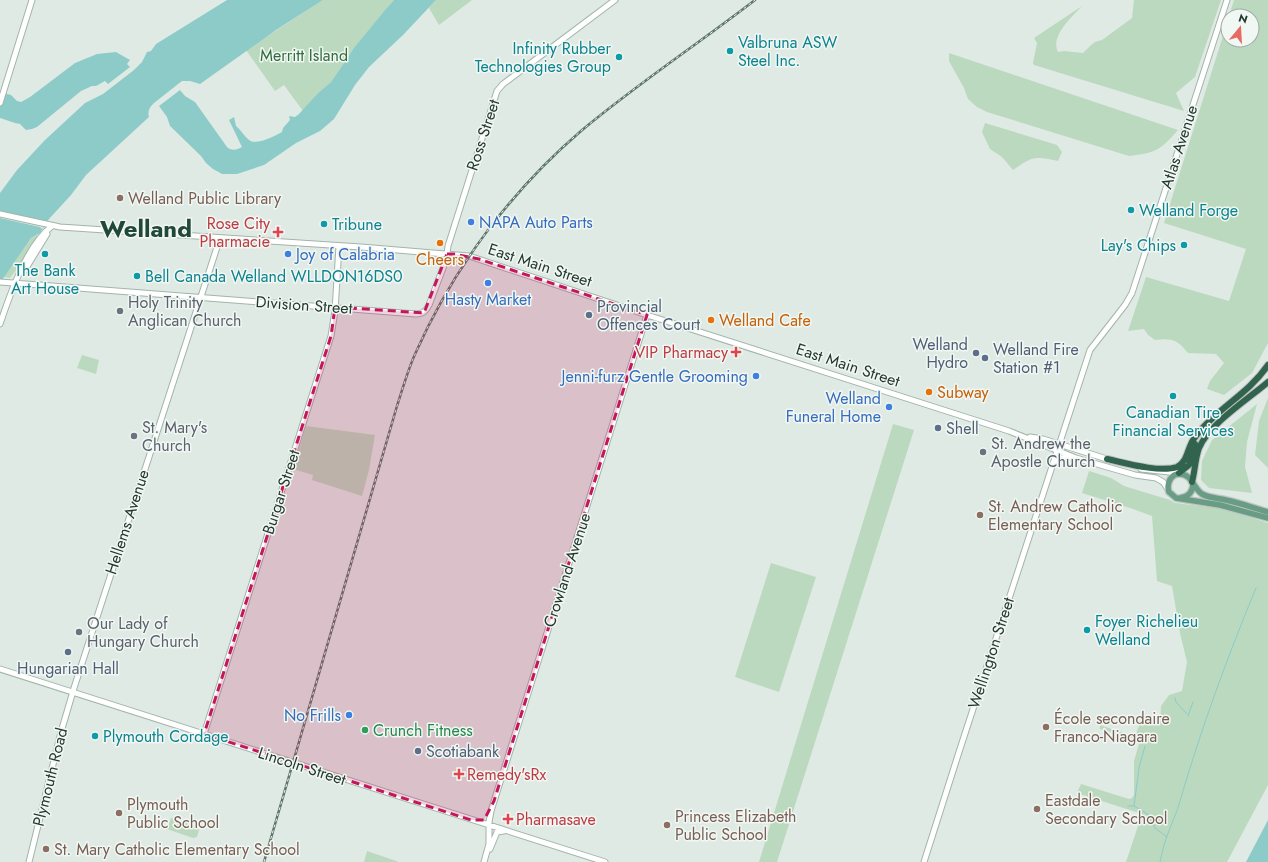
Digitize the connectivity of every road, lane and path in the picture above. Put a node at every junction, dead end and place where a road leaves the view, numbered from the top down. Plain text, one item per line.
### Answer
1 (32, 0) edge
2 (615, 0) edge
3 (1227, 0) edge
4 (0, 103) edge
5 (0, 214) edge
6 (52, 226) junction
7 (220, 238) junction
8 (339, 246) junction
9 (368, 248) junction
10 (447, 254) junction
11 (338, 261) junction
12 (2, 283) edge
13 (15, 284) junction
14 (200, 298) junction
15 (335, 307) junction
16 (647, 315) junction
17 (0, 324) edge
18 (1268, 365) edge
19 (1268, 382) edge
20 (1197, 434) junction
21 (1058, 447) junction
22 (1076, 458) junction
23 (1107, 459) junction
24 (1054, 464) junction
25 (1178, 474) junction
26 (1193, 483) junction
27 (1168, 489) junction
28 (1179, 499) junction
29 (1268, 512) edge
30 (1268, 518) edge
31 (0, 670) edge
32 (73, 693) junction
33 (204, 734) junction
34 (494, 801) junction
35 (471, 820) junction
36 (489, 825) junction
37 (506, 831) junction
38 (485, 861) edge
39 (29, 862) edge
40 (605, 862) edge
41 (924, 862) edge

1 - 4 main road
2 - 10 main road, Ross Street
3 - 21 main road, Atlas Avenue
5 - 6 main road, East Main Street
6 - 7 main road, East Main Street
6 - 13 main road
7 - 8 main road, East Main Street
7 - 14 main road, Hellems Avenue
8 - 9 main road, East Main Street
8 - 11 main road, Burgar Street
9 - 10 main road, East Main Street
9 - 11 main road
10 - 15 main road, Division Street
10 - 16 main road, East Main Street
11 - 15 main road, Burgar Street
12 - 13 main road, Division Street
13 - 14 main road, Division Street
13 - 17 main road
14 - 15 main road, Division Street
14 - 32 main road, Hellems Avenue
15 - 33 main road, Burgar Street
16 - 21 main road, East Main Street
16 - 34 main road, Crowland Avenue
18 - 20 highway
19 - 26 highway
20 - 23 highway
20 - 25 highway
21 - 22 main road, East Main Street
21 - 23 main road, East Main Street
21 - 24 main road, Wellington Street
22 - 24 main road
22 - 27 main road, East Main Street
23 - 25 main road, East Main Street
24 - 41 main road, Wellington Street
25 - 26 main road
25 - 27 main road
26 - 28 main road
26 - 29 main road
27 - 28 main road
28 - 30 main road
31 - 32 main road, Lincoln Street
32 - 33 main road, Lincoln Street
32 - 39 main road, Plymouth Road
33 - 35 main road, Lincoln Street
34 - 35 main road
34 - 36 main road, Crowland Avenue
35 - 36 main road, Lincoln Street
36 - 37 main road, Lincoln Street
36 - 38 main road, Crowland Avenue
37 - 38 main road
37 - 40 main road, Lincoln Street

